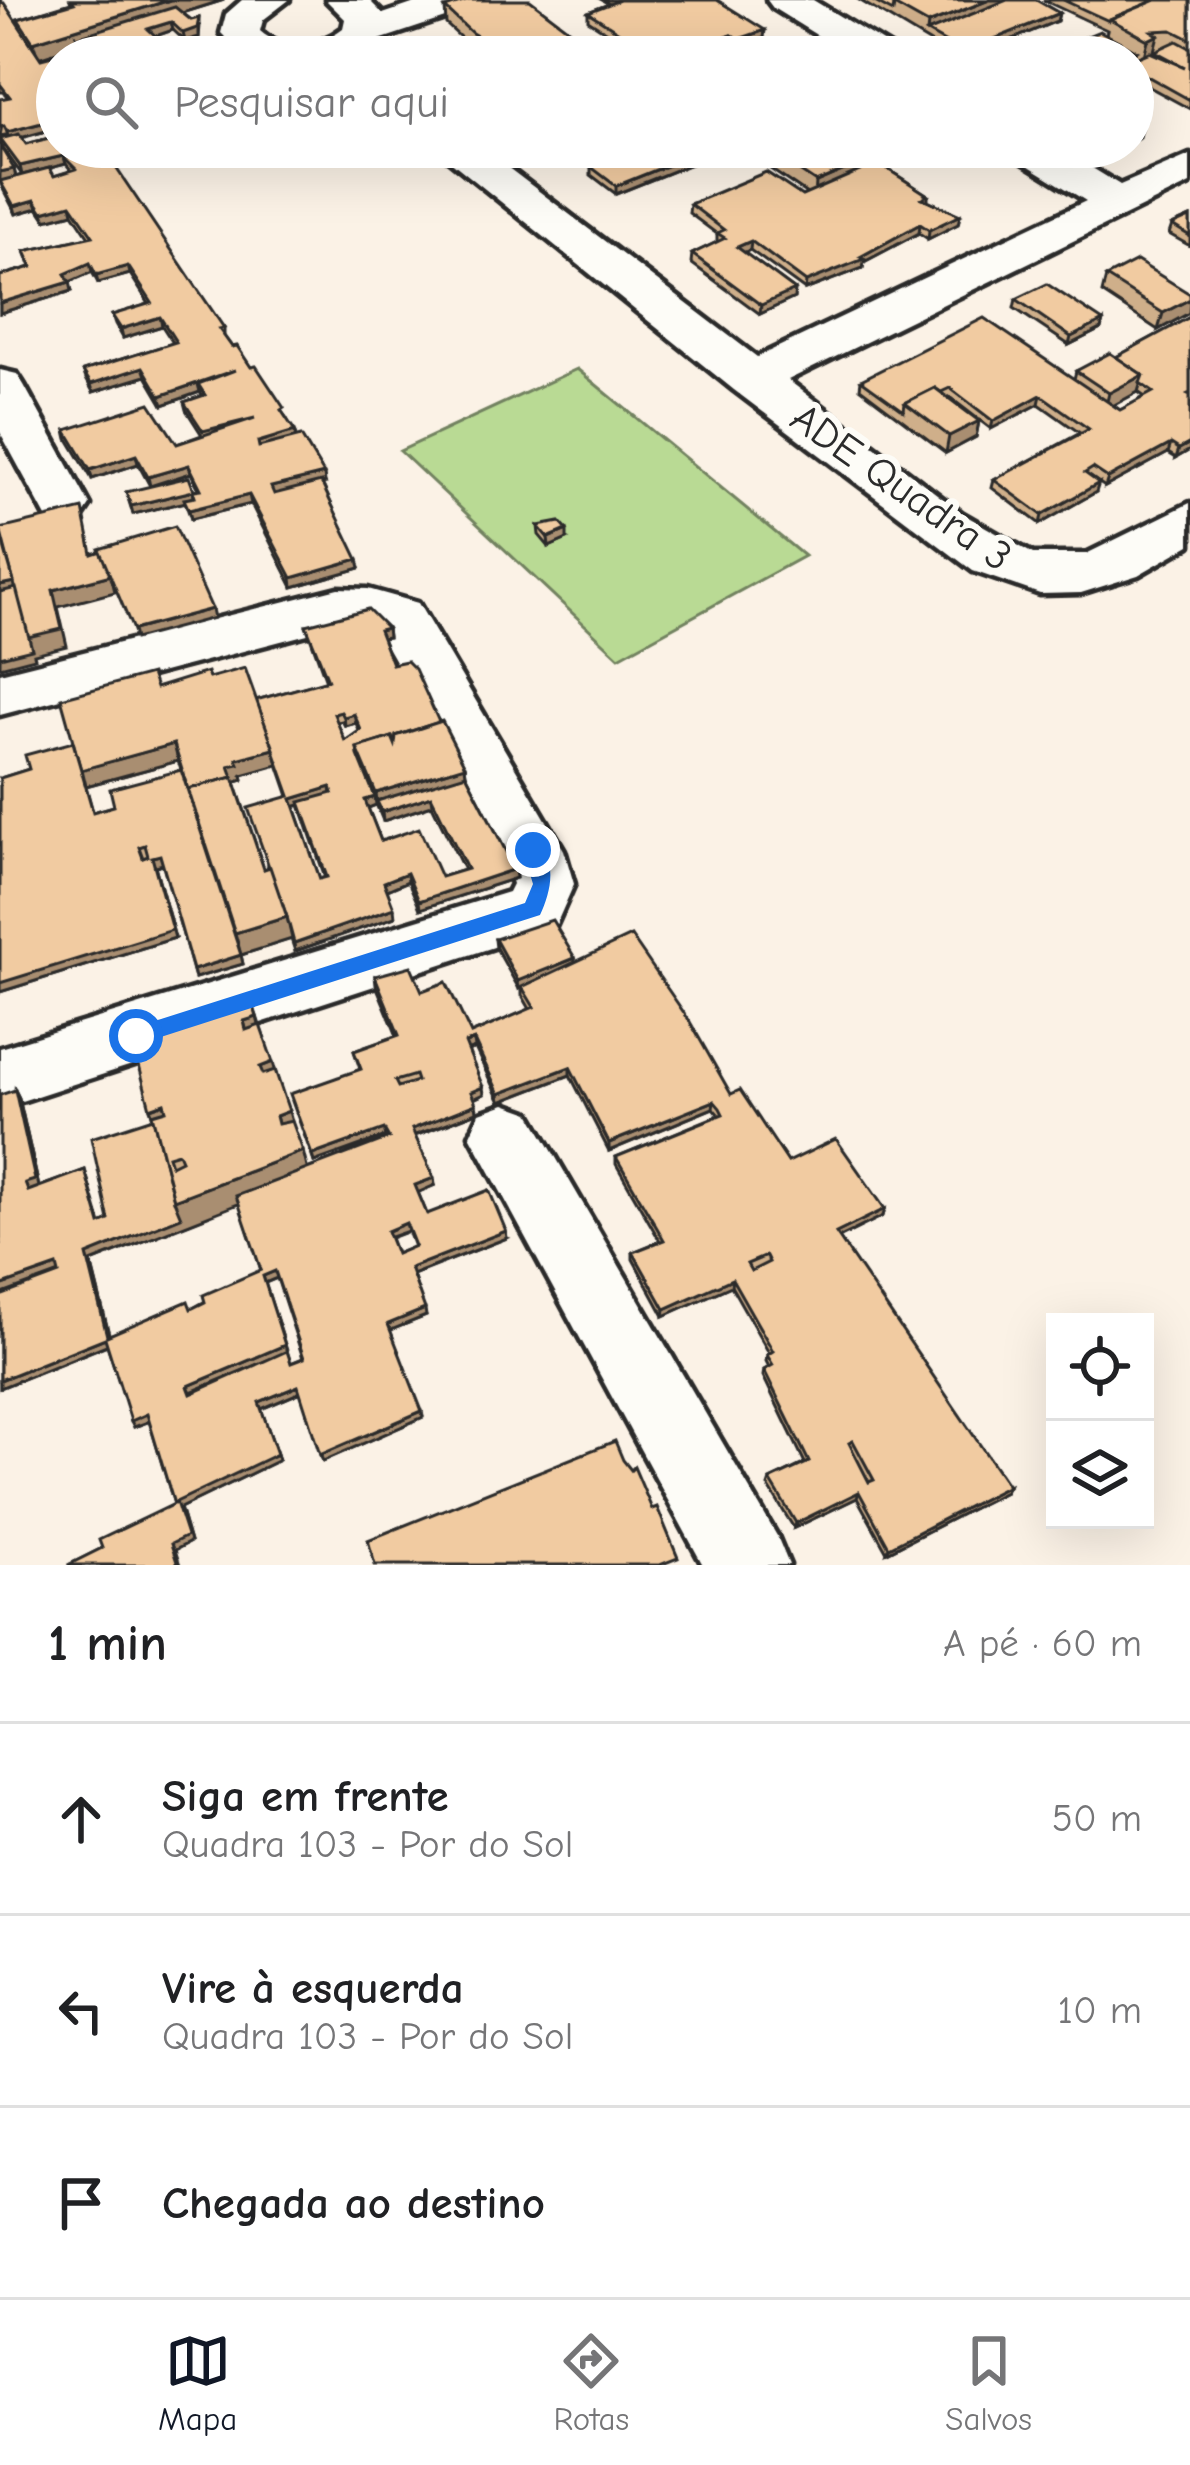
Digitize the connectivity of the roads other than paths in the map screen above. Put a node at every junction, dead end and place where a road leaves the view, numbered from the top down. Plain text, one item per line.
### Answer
1 (270, 0) edge
2 (462, 0) edge
3 (786, 0) edge
4 (344, 35) edge
5 (244, 36) edge
6 (845, 36) edge
7 (481, 168) edge
8 (1062, 168) edge
9 (1190, 168) edge
10 (1119, 203) junction
11 (751, 379) junction
12 (0, 385) edge
13 (64, 505) dead end
14 (1190, 521) edge
15 (0, 694) edge
16 (0, 1078) edge
17 (505, 1135) dead end
18 (748, 1565) edge

1 - 5 street
2 - 4 street
3 - 6 street
7 - 11 street, ADE Quadra 3
8 - 10 street
9 - 10 street, ADE Quadra 3
10 - 11 street, ADE Quadra 3
11 - 14 street, ADE Quadra 3
12 - 13 street
15 - 16 street
17 - 18 street

